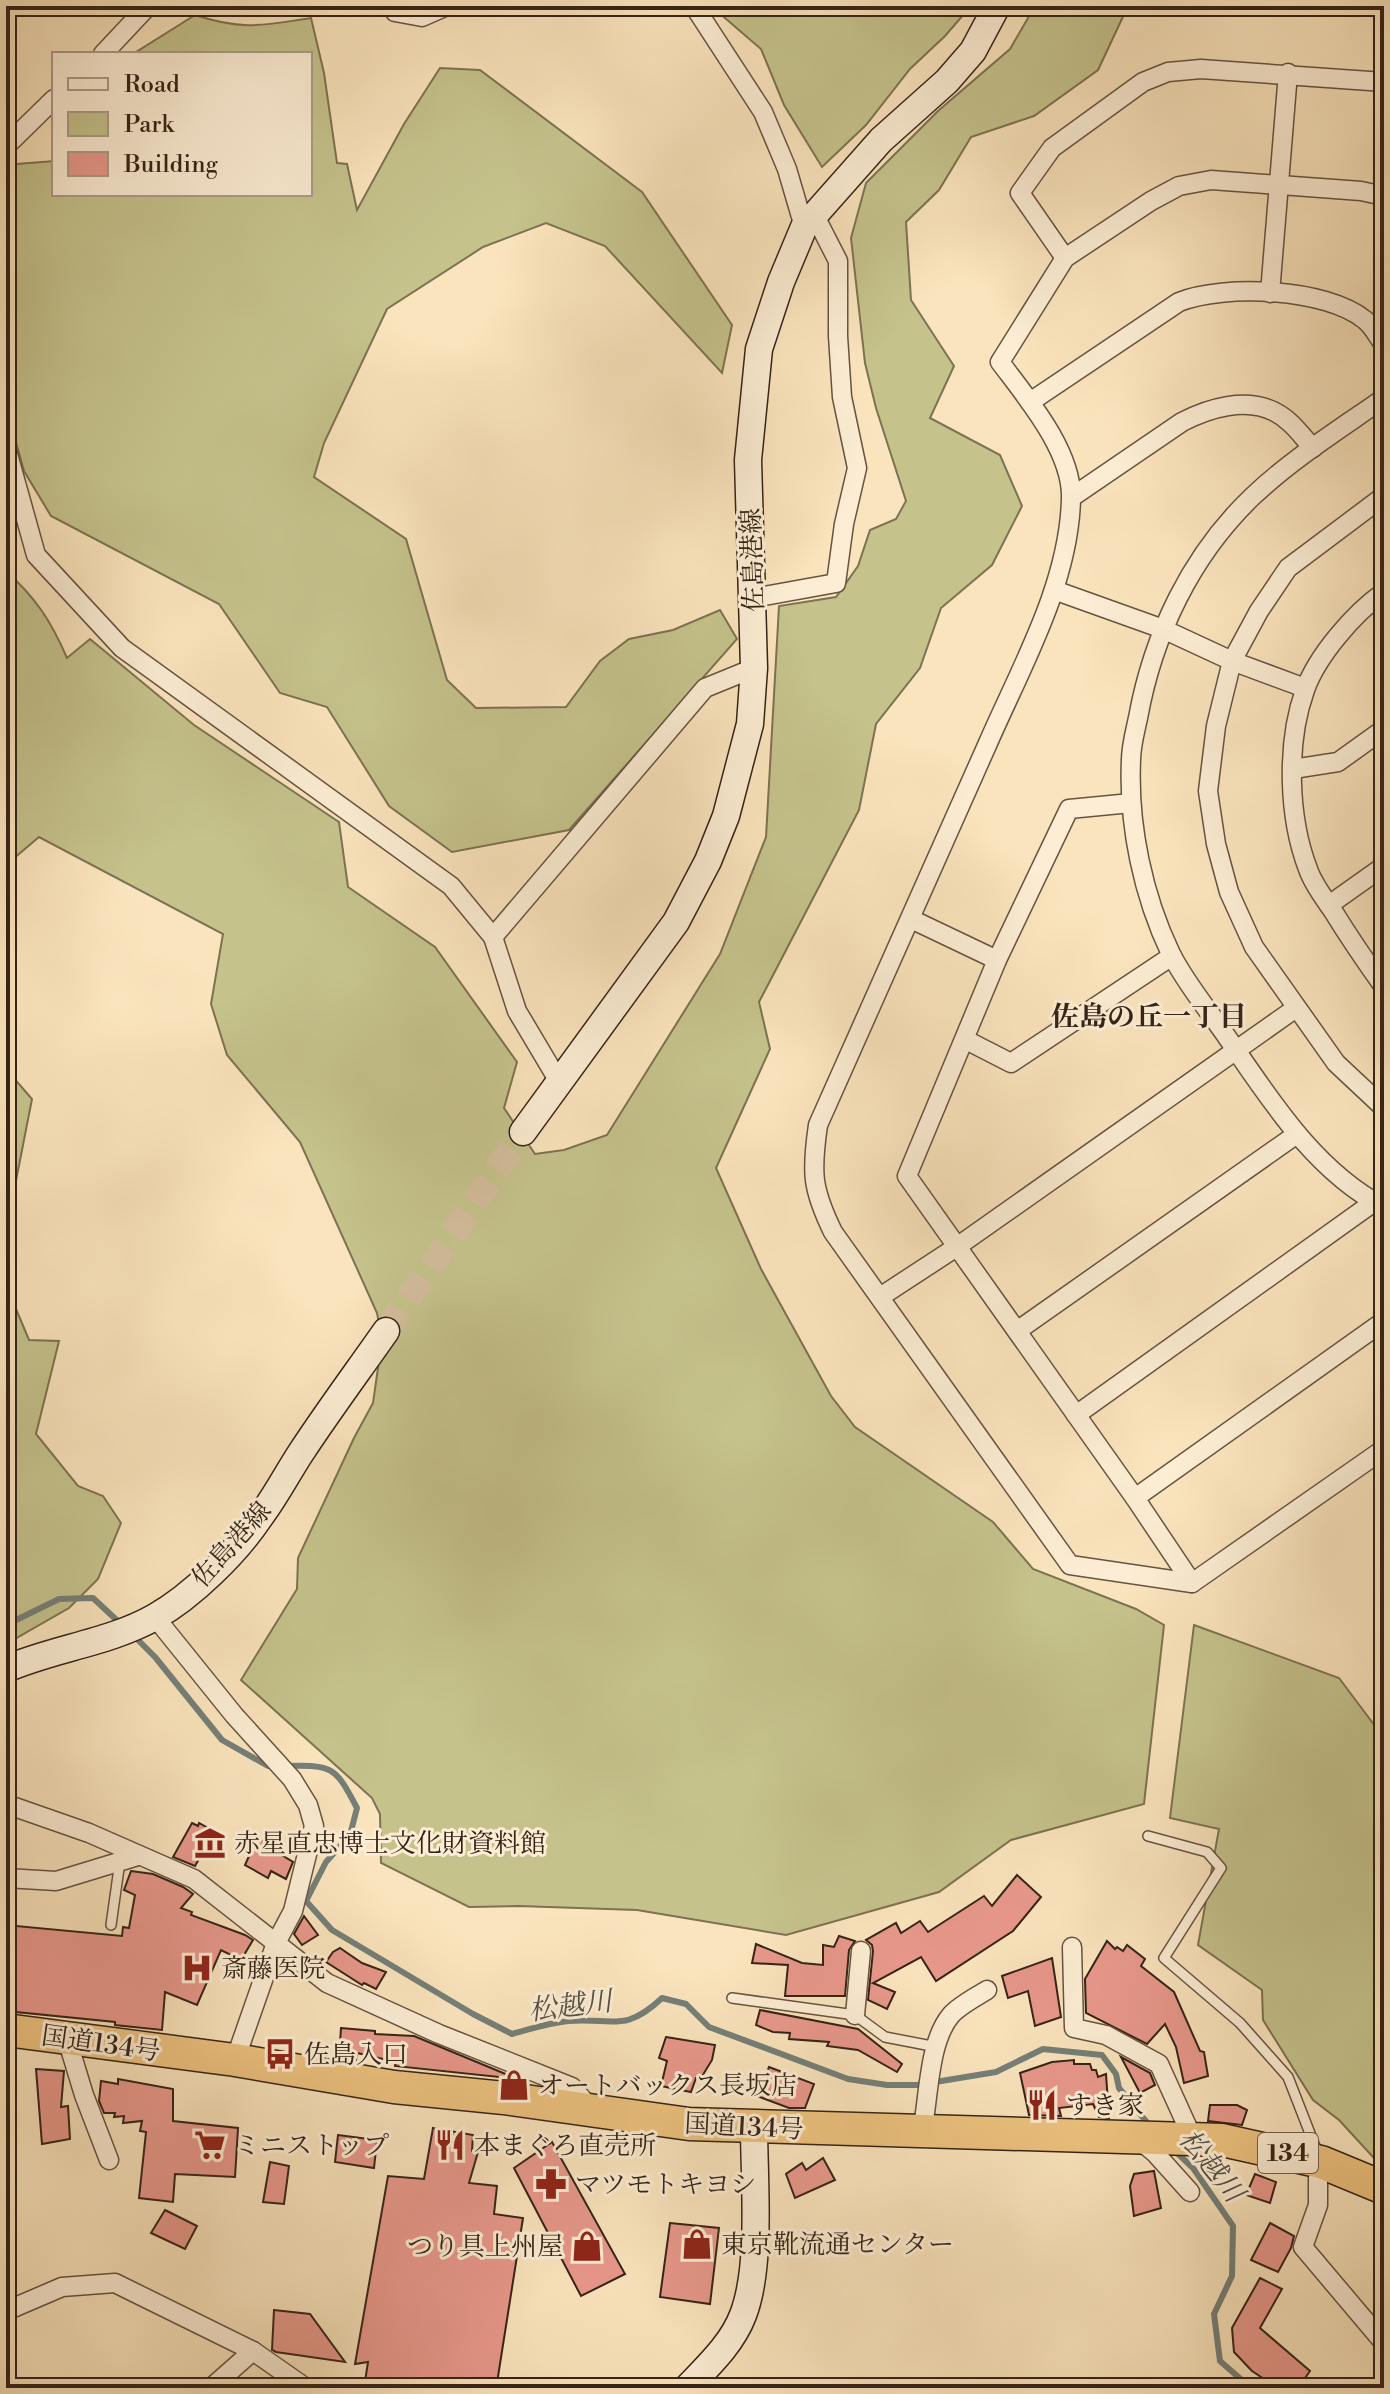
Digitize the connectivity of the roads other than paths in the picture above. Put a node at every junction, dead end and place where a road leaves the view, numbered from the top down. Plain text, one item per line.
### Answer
1 (148, 6) edge
2 (391, 6) edge
3 (447, 6) edge
4 (694, 6) edge
5 (997, 6) edge
6 (105, 52) edge
7 (1288, 73) junction
8 (1384, 82) edge
9 (52, 101) edge
10 (6, 146) edge
11 (1280, 185) junction
12 (1384, 196) edge
13 (809, 221) junction
14 (1065, 258) junction
15 (1270, 293) junction
16 (1384, 345) edge
17 (1384, 398) edge
18 (1030, 402) junction
19 (6, 447) edge
20 (1313, 448) junction
21 (1384, 496) edge
22 (1072, 497) junction
23 (1054, 590) junction
24 (1384, 592) edge
25 (753, 598) junction
26 (1163, 629) junction
27 (1232, 661) junction
28 (754, 668) junction
29 (1305, 688) junction
30 (1384, 729) edge
31 (1293, 769) junction
32 (1131, 803) junction
33 (1384, 866) edge
34 (1329, 905) junction
35 (911, 919) junction
36 (493, 937) junction
37 (1172, 956) junction
38 (997, 960) junction
39 (1384, 987) edge
40 (1296, 1008) junction
41 (966, 1040) junction
42 (1236, 1050) junction
43 (558, 1080) junction
44 (1384, 1108) edge
45 (523, 1132) tunnel mouth
46 (1297, 1134) junction
47 (1379, 1204) edge
48 (958, 1246) junction
49 (880, 1297) junction
50 (1384, 1321) edge
51 (386, 1331) tunnel mouth
52 (1017, 1331) junction
53 (1076, 1415) junction
54 (1384, 1449) edge
55 (1135, 1498) junction
56 (1192, 1583) junction
57 (151, 1618) junction
58 (6, 1669) edge
59 (6, 1804) edge
60 (1148, 1836) dead end
61 (129, 1859) junction
62 (6, 1879) edge
63 (111, 1925) dead end
64 (276, 1943) junction
65 (1072, 1947) dead end
66 (861, 1951) dead end
67 (987, 1990) dead end
68 (732, 1998) dead end
69 (855, 2015) junction
70 (6, 2030) edge
71 (67, 2039) junction
72 (934, 2055) junction
73 (235, 2060) junction
74 (593, 2111) junction
75 (754, 2126) junction
76 (922, 2132) junction
77 (1139, 2138) junction
78 (1190, 2139) junction
79 (109, 2160) dead end
80 (1321, 2162) junction
81 (1384, 2188) edge
82 (1190, 2192) dead end
83 (6, 2311) edge
84 (1384, 2343) edge
85 (253, 2351) junction
86 (211, 2388) edge
87 (306, 2388) edge
88 (687, 2388) edge

1 - 6 street
2 - 3 street
4 - 13 street
5 - 13 main road, 佐島港線
7 - 8 street
7 - 11 street
7 - 14 street
9 - 10 street
11 - 12 street
11 - 14 street
11 - 15 street
13 - 25 main road, 佐島港線
13 - 25 street
14 - 18 street
15 - 16 street
15 - 18 street
17 - 20 street
18 - 22 street
19 - 36 street
20 - 22 street
20 - 26 street
21 - 27 street
22 - 23 street
23 - 26 street
23 - 35 street
24 - 29 street
25 - 28 main road, 佐島港線
26 - 27 street
26 - 32 street
27 - 29 street
27 - 40 street
28 - 36 street
28 - 43 main road, 佐島港線
29 - 31 street
30 - 31 street
31 - 34 street
32 - 37 street
32 - 38 street
33 - 34 street
34 - 39 street
35 - 38 street
35 - 49 street
36 - 43 street
37 - 41 street
37 - 42 street
38 - 41 street
40 - 42 street
40 - 44 street
41 - 48 street
42 - 46 street
42 - 48 street
43 - 45 main road, 佐島港線
46 - 47 street
46 - 52 street
47 - 53 street
48 - 49 street
48 - 52 street
49 - 56 street
50 - 55 street
51 - 57 main road, 佐島港線
52 - 53 street
53 - 55 street
54 - 56 street
55 - 56 street
57 - 58 main road, 佐島港線
57 - 64 street
59 - 61 street
60 - 80 lane
61 - 62 street
61 - 63 lane
61 - 64 street
64 - 73 street
64 - 74 street
65 - 78 street
66 - 69 street
67 - 72 street
68 - 69 lane
69 - 72 lane
70 - 71 highway, 国道134号 / 134
71 - 73 highway, 国道134号 / 134
71 - 79 street
72 - 76 street
73 - 74 highway, 国道134号 / 134
74 - 75 highway, 国道134号 / 134
75 - 76 highway, 国道134号 / 134
75 - 88 main road
76 - 77 highway, 国道134号 / 134
77 - 78 highway, 国道134号 / 134
77 - 82 street
78 - 80 highway, 国道134号 / 134
80 - 81 highway, 国道134号 / 134
80 - 84 street
83 - 85 street
85 - 86 street
85 - 87 street

